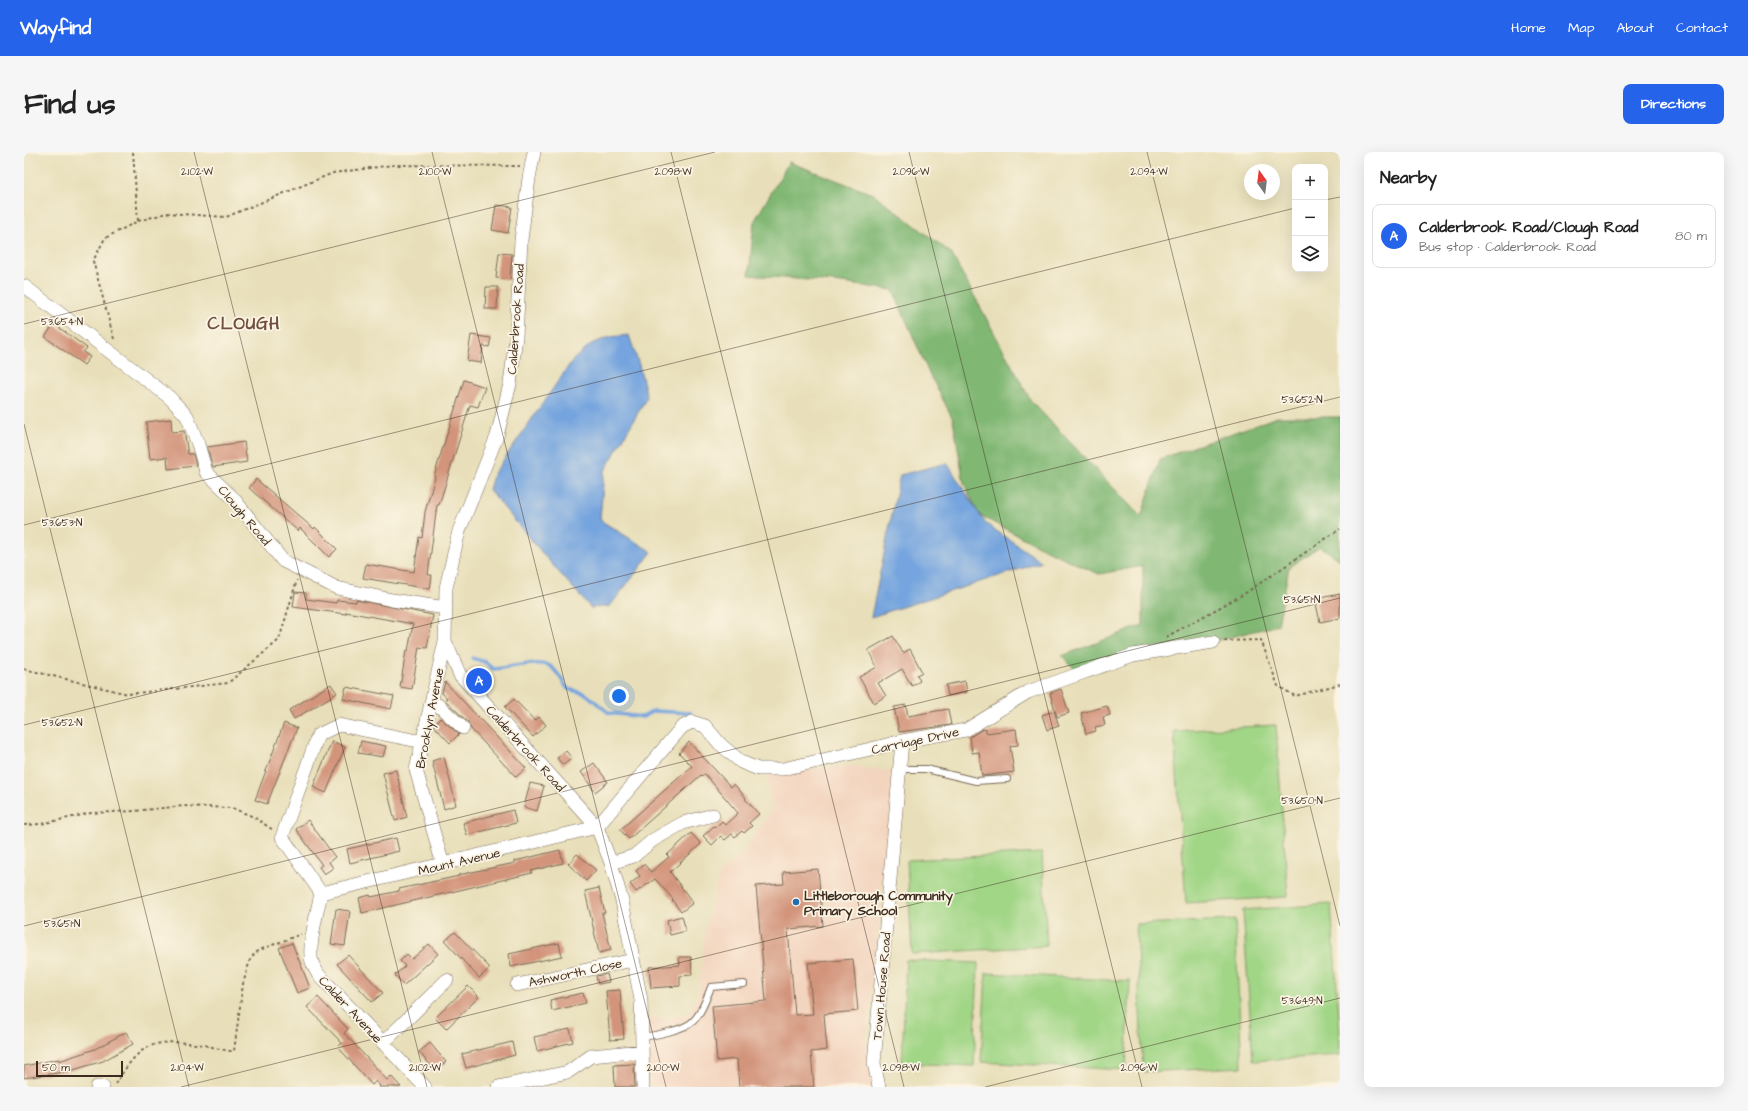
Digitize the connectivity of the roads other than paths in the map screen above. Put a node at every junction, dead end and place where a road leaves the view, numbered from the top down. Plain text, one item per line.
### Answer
1 (534, 152) edge
2 (24, 286) edge
3 (446, 608) junction
4 (445, 641) junction
5 (1213, 642) road end
6 (432, 702) junction
7 (463, 728) dead end
8 (902, 740) junction
9 (423, 742) junction
10 (900, 769) junction
11 (1007, 779) dead end
12 (713, 816) dead end
13 (597, 827) junction
14 (611, 863) junction
15 (443, 865) junction
16 (321, 893) junction
17 (633, 960) junction
18 (447, 980) dead end
19 (744, 984) dead end
20 (517, 985) dead end
21 (642, 1036) junction
22 (383, 1043) junction
23 (642, 1051) junction
24 (97, 1087) edge
25 (103, 1087) edge
26 (425, 1087) edge
27 (498, 1087) edge
28 (643, 1087) edge
29 (879, 1087) edge

1 - 3 street, Calderbrook Road
2 - 3 street, Clough Road
3 - 4 street, Calderbrook Road
4 - 6 street, Brooklyn Avenue
4 - 13 street, Calderbrook Road
5 - 8 street, Carriage Drive
6 - 7 street
6 - 9 street, Brooklyn Avenue
8 - 10 street, Town House Road
8 - 13 street, Carriage Drive
9 - 15 street, Brooklyn Avenue
9 - 16 street
10 - 11 lane
10 - 29 street, Town House Road
12 - 14 street
13 - 14 street, Calderbrook Road
13 - 15 street, Mount Avenue
14 - 17 street, Calderbrook Road
15 - 16 street, Mount Avenue
16 - 22 street, Calder Avenue
17 - 20 street, Ashworth Close
17 - 21 street, Calderbrook Road
18 - 22 street
19 - 21 lane
21 - 23 street, Calderbrook Road
22 - 26 street, Calder Avenue
23 - 27 street
23 - 28 street, Calderbrook Road
24 - 25 street

